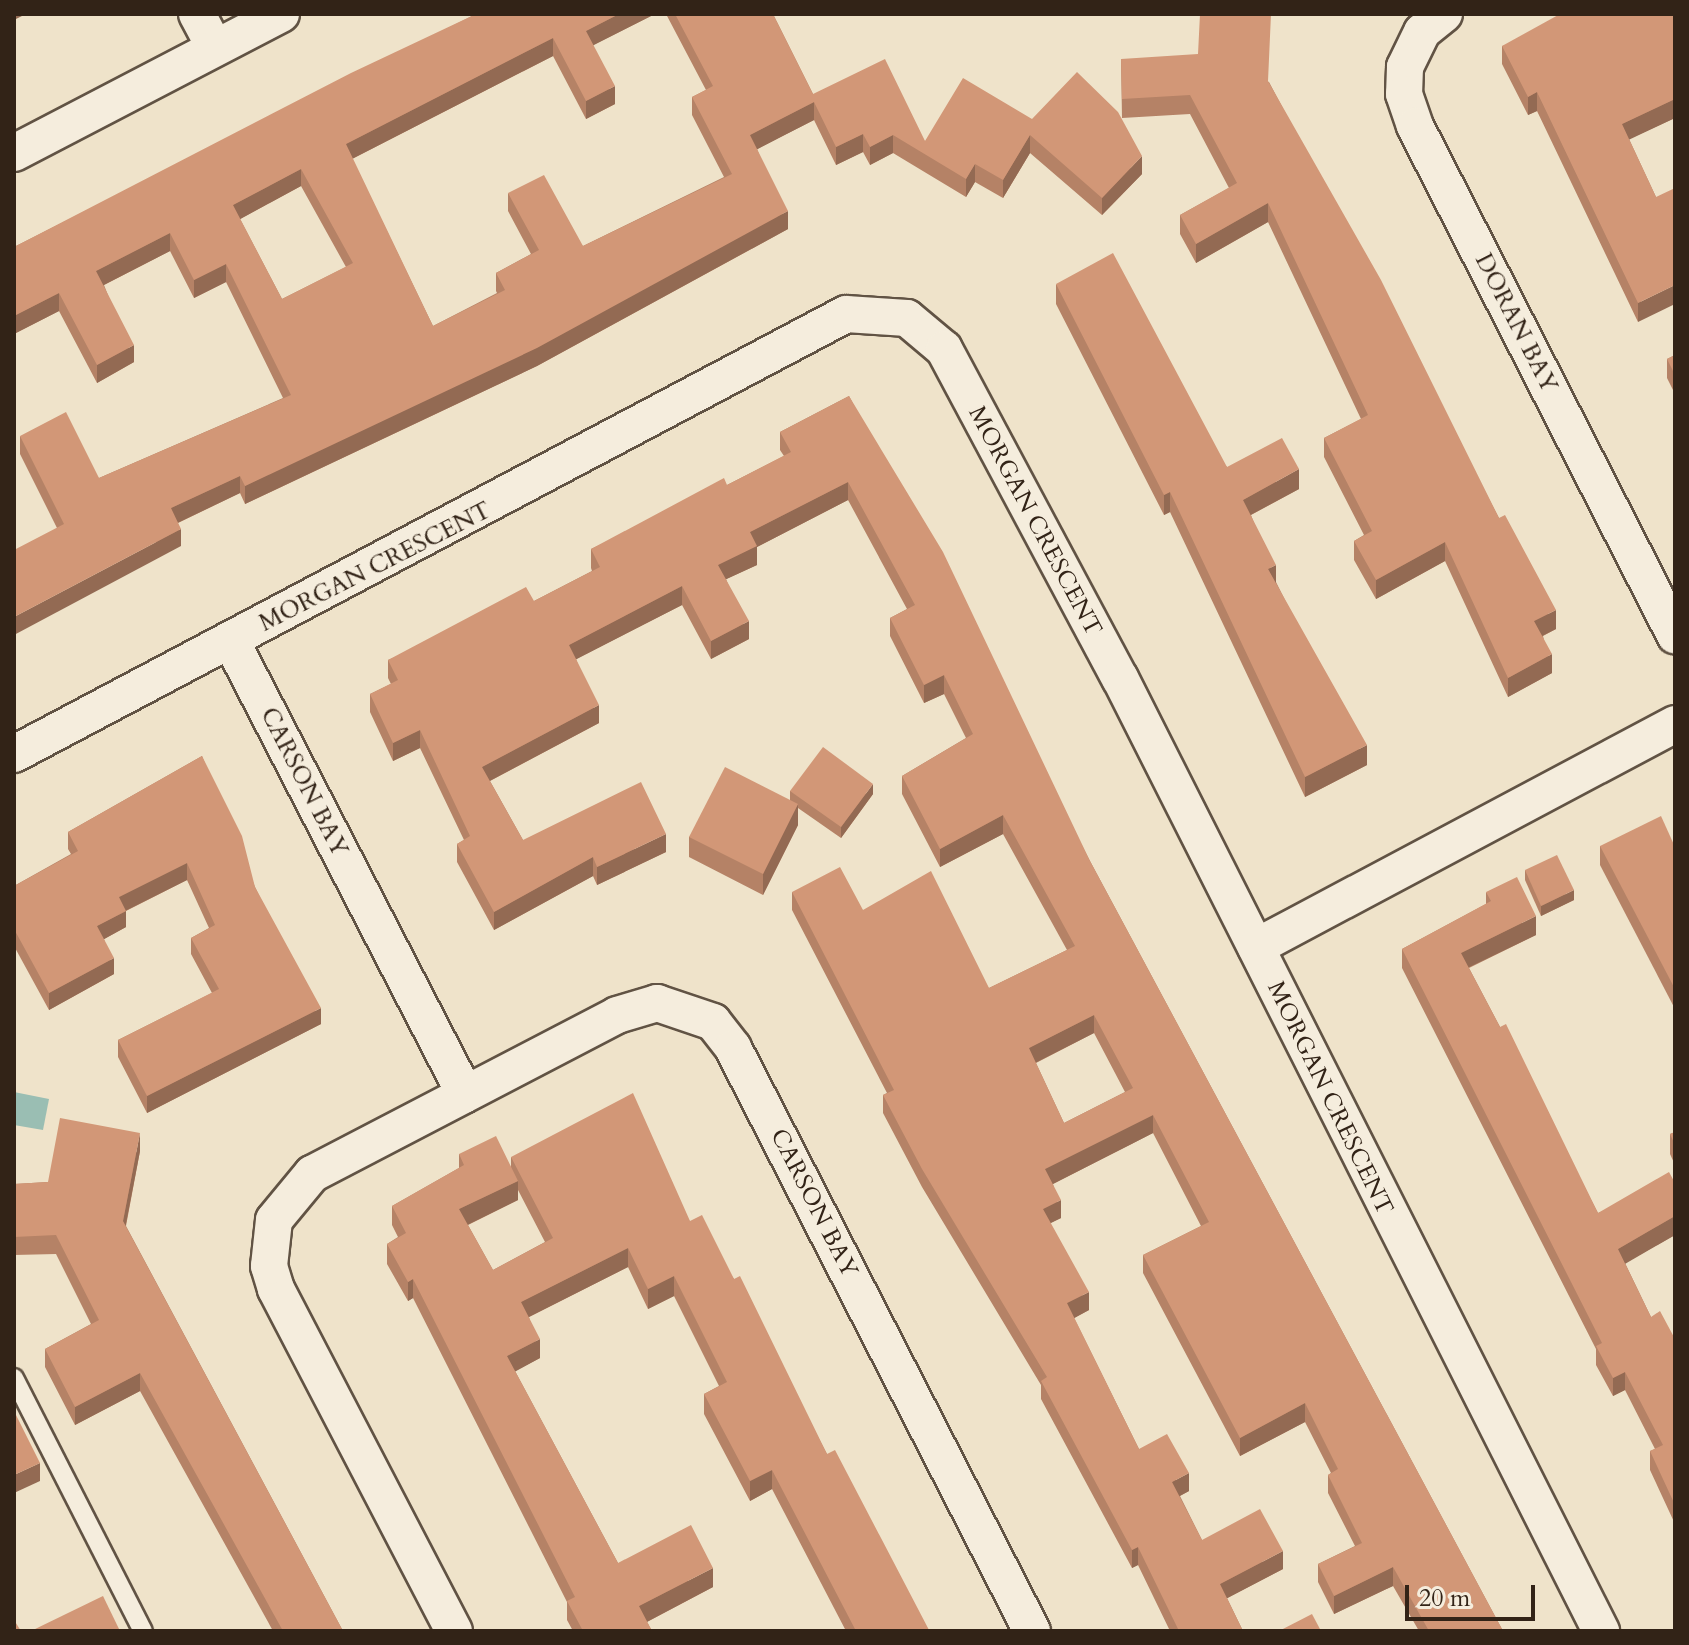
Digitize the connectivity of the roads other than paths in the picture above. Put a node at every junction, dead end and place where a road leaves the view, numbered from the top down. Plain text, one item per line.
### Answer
1 (197, 14) edge
2 (281, 14) edge
3 (1444, 14) edge
4 (215, 48) junction
5 (14, 153) edge
6 (1675, 635) edge
7 (231, 641) junction
8 (1675, 724) edge
9 (14, 754) edge
10 (1256, 947) junction
11 (465, 1094) junction
12 (14, 1378) edge
13 (143, 1631) edge
14 (454, 1631) edge
15 (1032, 1631) edge
16 (1601, 1631) edge

1 - 4 street
2 - 4 street
3 - 6 street, DORAN BAY
4 - 5 street
7 - 9 street, MORGAN CRESCENT
7 - 10 street, MORGAN CRESCENT
7 - 11 street, CARSON BAY
8 - 10 street
10 - 16 street, MORGAN CRESCENT
11 - 14 street, CARSON BAY
11 - 15 street, CARSON BAY
12 - 13 lane

